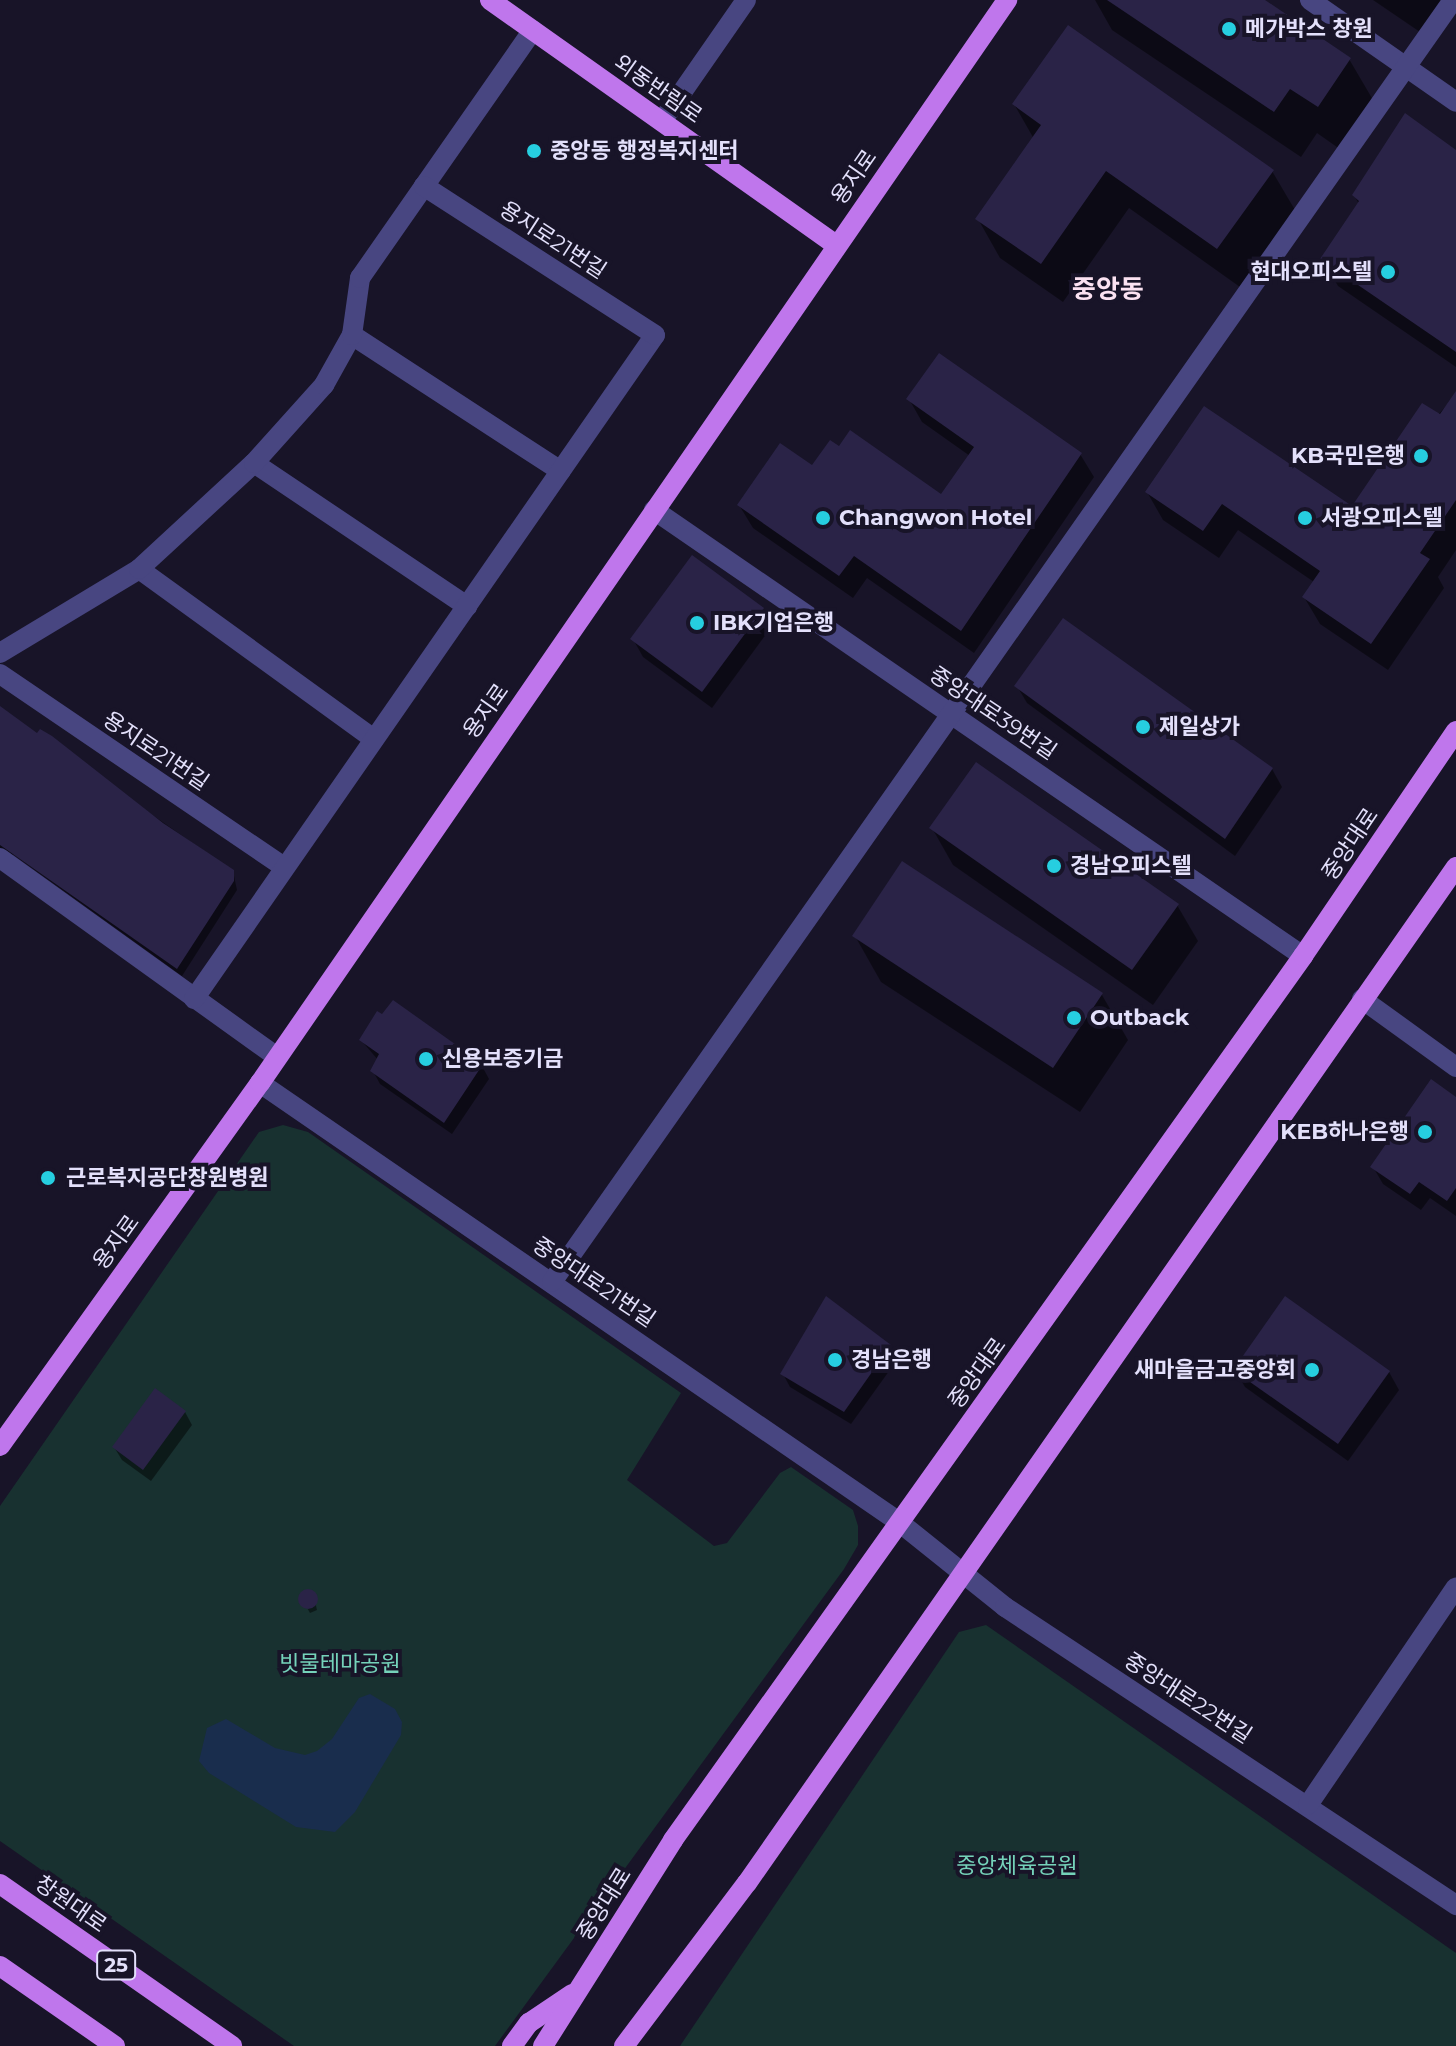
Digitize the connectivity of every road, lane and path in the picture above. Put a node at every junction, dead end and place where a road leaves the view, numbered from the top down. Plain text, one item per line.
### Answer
1 (490, 0) edge
2 (746, 0) edge
3 (1007, 0) edge
4 (1310, 0) edge
5 (1453, 0) edge
6 (533, 30) junction
7 (1408, 67) junction
8 (1456, 102) edge
9 (662, 121) junction
10 (424, 186) junction
11 (836, 245) junction
12 (352, 335) junction
13 (254, 463) junction
14 (561, 471) junction
15 (654, 510) junction
16 (139, 569) junction
17 (467, 606) junction
18 (0, 653) edge
19 (0, 674) edge
20 (953, 714) junction
21 (1456, 731) edge
22 (374, 739) junction
23 (0, 858) edge
24 (284, 867) junction
25 (1456, 867) edge
26 (1303, 956) junction
27 (194, 999) junction
28 (1362, 999) junction
29 (277, 1057) junction
30 (1456, 1067) edge
31 (260, 1083) junction
32 (552, 1282) junction
33 (0, 1446) edge
34 (899, 1522) junction
35 (959, 1572) junction
36 (1456, 1587) edge
37 (1308, 1805) junction
38 (0, 1884) edge
39 (1456, 1905) edge
40 (0, 1966) edge
41 (578, 1990) junction
42 (115, 2046) edge
43 (232, 2046) edge
44 (512, 2046) edge
45 (543, 2046) edge
46 (624, 2046) edge

1 - 6 main road, 외동반림로
2 - 9 street
3 - 11 main road, 용지로
4 - 7 street
5 - 7 street
6 - 9 main road, 외동반림로
6 - 10 street
7 - 8 street
7 - 20 street
9 - 11 main road, 외동반림로
10 - 12 street
10 - 14 street, 용지로21번길
11 - 15 main road, 용지로
12 - 13 street
12 - 14 street
13 - 16 street
13 - 17 street
14 - 17 street
15 - 20 street, 중앙대로39번길
15 - 29 main road, 용지로
16 - 18 street
16 - 22 street
17 - 22 street
19 - 24 street, 용지로21번길
20 - 26 street, 중앙대로39번길
20 - 32 street
21 - 26 main road, 중앙대로
22 - 24 street
23 - 27 street
24 - 27 street
25 - 28 main road
26 - 34 main road, 중앙대로
27 - 29 street
28 - 30 street
28 - 35 main road
29 - 31 main road, 용지로
31 - 32 street, 중앙대로21번길
31 - 33 main road, 용지로
32 - 34 street, 중앙대로21번길
34 - 35 street, 중앙대로22번길
34 - 41 main road, 중앙대로
35 - 37 street, 중앙대로22번길
35 - 46 main road
36 - 37 street
37 - 39 street, 중앙대로22번길
38 - 43 main road, 창원대로 / 25
40 - 42 main road
41 - 44 main road
41 - 45 main road, 중앙대로

